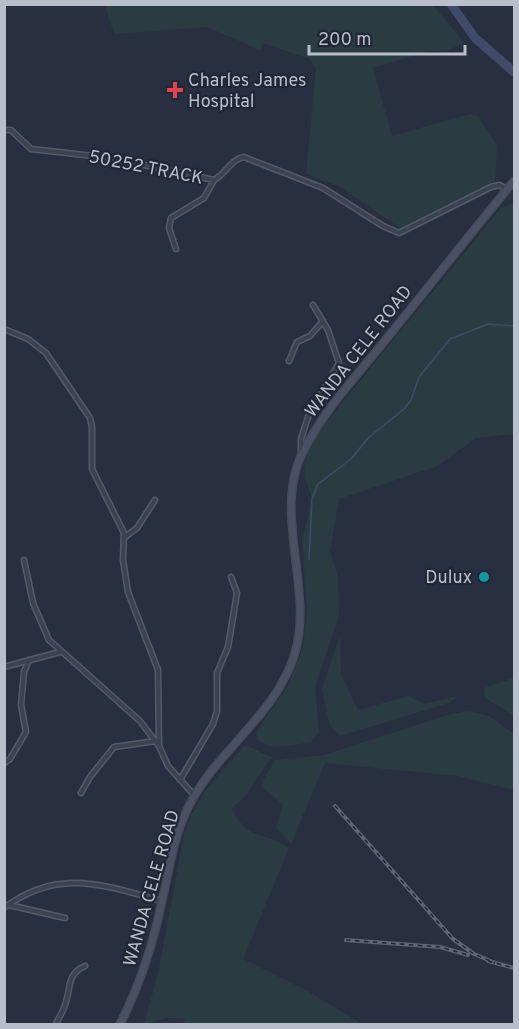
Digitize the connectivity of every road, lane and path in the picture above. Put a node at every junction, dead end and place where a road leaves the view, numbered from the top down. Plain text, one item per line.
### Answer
1 (4, 130) edge
2 (214, 180) junction
3 (514, 181) edge
4 (511, 190) edge
5 (176, 249) dead end
6 (313, 305) dead end
7 (323, 321) junction
8 (4, 329) edge
9 (289, 360) dead end
10 (301, 454) junction
11 (155, 500) dead end
12 (125, 538) junction
13 (24, 560) dead end
14 (231, 577) dead end
15 (60, 652) junction
16 (29, 660) junction
17 (4, 667) edge
18 (156, 741) junction
19 (159, 746) junction
20 (4, 763) edge
21 (180, 780) junction
22 (81, 793) dead end
23 (194, 796) junction
24 (162, 901) junction
25 (6, 907) edge
26 (65, 918) dead end
27 (85, 966) dead end
28 (56, 1024) edge
29 (120, 1024) edge

1 - 2 street, 50252 TRACK
2 - 4 street, 50252 TRACK
2 - 5 street
3 - 4 street, WANDA CELE ROAD
4 - 10 street, WANDA CELE ROAD
6 - 7 street
7 - 9 street
7 - 10 street
8 - 12 street
10 - 23 street, WANDA CELE ROAD
11 - 12 street
12 - 19 street
13 - 15 street
14 - 21 street
15 - 16 street
15 - 18 street
16 - 17 street
16 - 20 street
18 - 19 street
18 - 22 street
19 - 21 street
21 - 23 street
23 - 24 street, WANDA CELE ROAD
24 - 25 street
24 - 29 street, WANDA CELE ROAD
25 - 26 street
27 - 28 street

